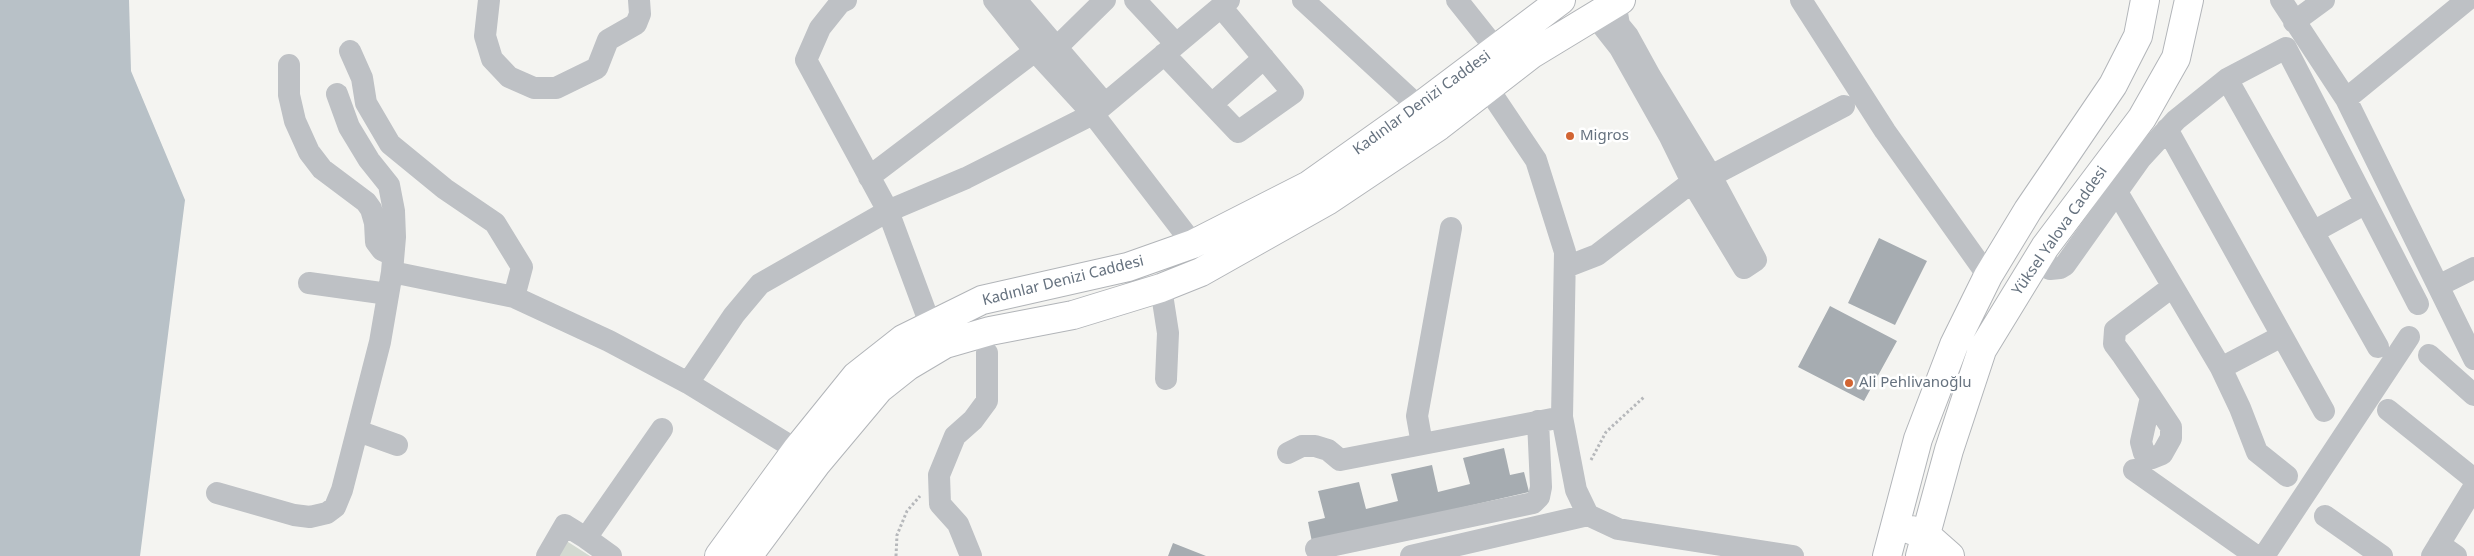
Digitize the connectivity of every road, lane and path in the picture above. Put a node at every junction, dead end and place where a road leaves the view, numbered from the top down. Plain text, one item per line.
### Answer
1 (489, 0) edge
2 (639, 0) edge
3 (846, 0) edge
4 (994, 0) edge
5 (1016, 0) edge
6 (1105, 0) edge
7 (1135, 0) edge
8 (1303, 0) edge
9 (1457, 0) edge
10 (1561, 0) edge
11 (1620, 0) edge
12 (1802, 0) edge
13 (2145, 0) edge
14 (2159, 0) edge
15 (2173, 0) edge
16 (2189, 0) edge
17 (2281, 0) edge
18 (2324, 0) edge
19 (2467, 0) edge
20 (1225, 4) edge
21 (1588, 5) edge
22 (2294, 22) junction
23 (1170, 49) junction
24 (1496, 49) junction
25 (1046, 50) junction
26 (350, 51) dead end
27 (1264, 58) junction
28 (289, 65) dead end
29 (2227, 79) junction
30 (1487, 87) junction
31 (337, 94) dead end
32 (2346, 99) junction
33 (1212, 104) junction
34 (1420, 106) junction
35 (1844, 106) dead end
36 (1099, 109) junction
37 (1439, 126) junction
38 (2167, 129) junction
39 (869, 177) junction
40 (1702, 179) junction
41 (2117, 192) junction
42 (2366, 203) junction
43 (888, 211) junction
44 (1451, 228) dead end
45 (2313, 232) junction
46 (1193, 244) junction
47 (2007, 246) junction
48 (2040, 255) junction
49 (393, 263) junction
50 (1566, 267) junction
51 (2474, 268) edge
52 (1988, 276) junction
53 (309, 283) dead end
54 (2438, 286) junction
55 (2172, 287) junction
56 (1161, 288) junction
57 (388, 294) junction
58 (514, 297) junction
59 (2418, 304) dead end
60 (930, 324) junction
61 (2282, 336) junction
62 (2409, 337) dead end
63 (2378, 347) dead end
64 (987, 353) dead end
65 (2429, 355) dead end
66 (2474, 359) edge
67 (2221, 368) junction
68 (1166, 379) dead end
69 (688, 383) junction
70 (2474, 395) edge
71 (2151, 396) dead end
72 (1644, 397) dead end
73 (2388, 410) dead end
74 (2324, 411) dead end
75 (1562, 417) junction
76 (1538, 421) junction
77 (662, 429) dead end
78 (358, 431) junction
79 (1422, 444) junction
80 (397, 446) dead end
81 (1288, 453) dead end
82 (807, 456) junction
83 (2134, 470) dead end
84 (939, 475) junction
85 (2287, 476) dead end
86 (2474, 479) edge
87 (2474, 487) edge
88 (1576, 490) junction
89 (217, 493) dead end
90 (1588, 515) junction
91 (2325, 516) dead end
92 (1894, 527) junction
93 (586, 538) junction
94 (1922, 544) edge
95 (1316, 549) dead end
96 (2442, 552) edge
97 (547, 556) edge
98 (611, 556) edge
99 (719, 556) edge
100 (748, 556) edge
101 (896, 556) edge
102 (971, 556) edge
103 (1411, 556) edge
104 (1793, 556) edge
105 (1887, 556) edge
106 (1950, 556) edge
107 (2256, 556) edge
108 (2264, 556) edge
109 (2382, 556) edge

1 - 2 street
3 - 39 street
4 - 25 street
5 - 25 street
6 - 25 street
7 - 23 street
8 - 34 street
9 - 24 street
10 - 24 main road, Kadınlar Denizi Caddesi
11 - 21 main road, Kadınlar Denizi Caddesi
11 - 40 street
12 - 52 street
13 - 47 main road
14 - 47 main road
15 - 48 main road
16 - 48 main road, Yüksel Yalova Caddesi
17 - 22 street
18 - 22 street
19 - 32 street
20 - 23 street
20 - 27 street
21 - 30 main road, Kadınlar Denizi Caddesi
21 - 40 street
22 - 32 street
23 - 33 street
23 - 36 street
24 - 34 main road, Kadınlar Denizi Caddesi
25 - 36 street
25 - 39 street
26 - 58 street
27 - 33 street
27 - 33 street
28 - 49 street
29 - 38 street
29 - 42 street
29 - 45 street
30 - 37 main road, Kadınlar Denizi Caddesi
30 - 50 street
31 - 49 street
32 - 54 street
34 - 37 street
34 - 46 main road, Kadınlar Denizi Caddesi
35 - 40 street
36 - 43 street
36 - 46 street
37 - 56 main road, Kadınlar Denizi Caddesi
38 - 41 street
38 - 61 street
39 - 43 street
40 - 50 street
41 - 48 street
41 - 55 street
42 - 45 street
42 - 59 street
43 - 60 street
43 - 69 street
44 - 79 street
45 - 63 street
46 - 60 main road, Kadınlar Denizi Caddesi
47 - 52 main road
48 - 94 main road, Yüksel Yalova Caddesi
49 - 57 street
49 - 58 street
50 - 75 street
51 - 54 street
52 - 92 main road
53 - 57 street
54 - 66 street
55 - 67 street
55 - 71 street
56 - 68 street
56 - 82 main road, Kadınlar Denizi Caddesi
57 - 78 street
58 - 69 street
60 - 82 main road, Kadınlar Denizi Caddesi
61 - 67 street
61 - 74 street
62 - 108 street
64 - 84 street
65 - 70 street
67 - 85 street
69 - 82 street
72 - 88 path
73 - 86 street
75 - 76 street
75 - 88 street
76 - 79 street
76 - 95 street
77 - 93 street
78 - 80 street
78 - 89 street
79 - 81 street
82 - 99 main road, Kadınlar Denizi Caddesi
82 - 100 main road, Kadınlar Denizi Caddesi
83 - 107 street
84 - 101 path
84 - 102 street
87 - 96 street
88 - 90 street
90 - 103 street
90 - 104 street
91 - 109 street
92 - 94 main road
92 - 105 main road
93 - 97 street
93 - 98 street
94 - 106 main road

